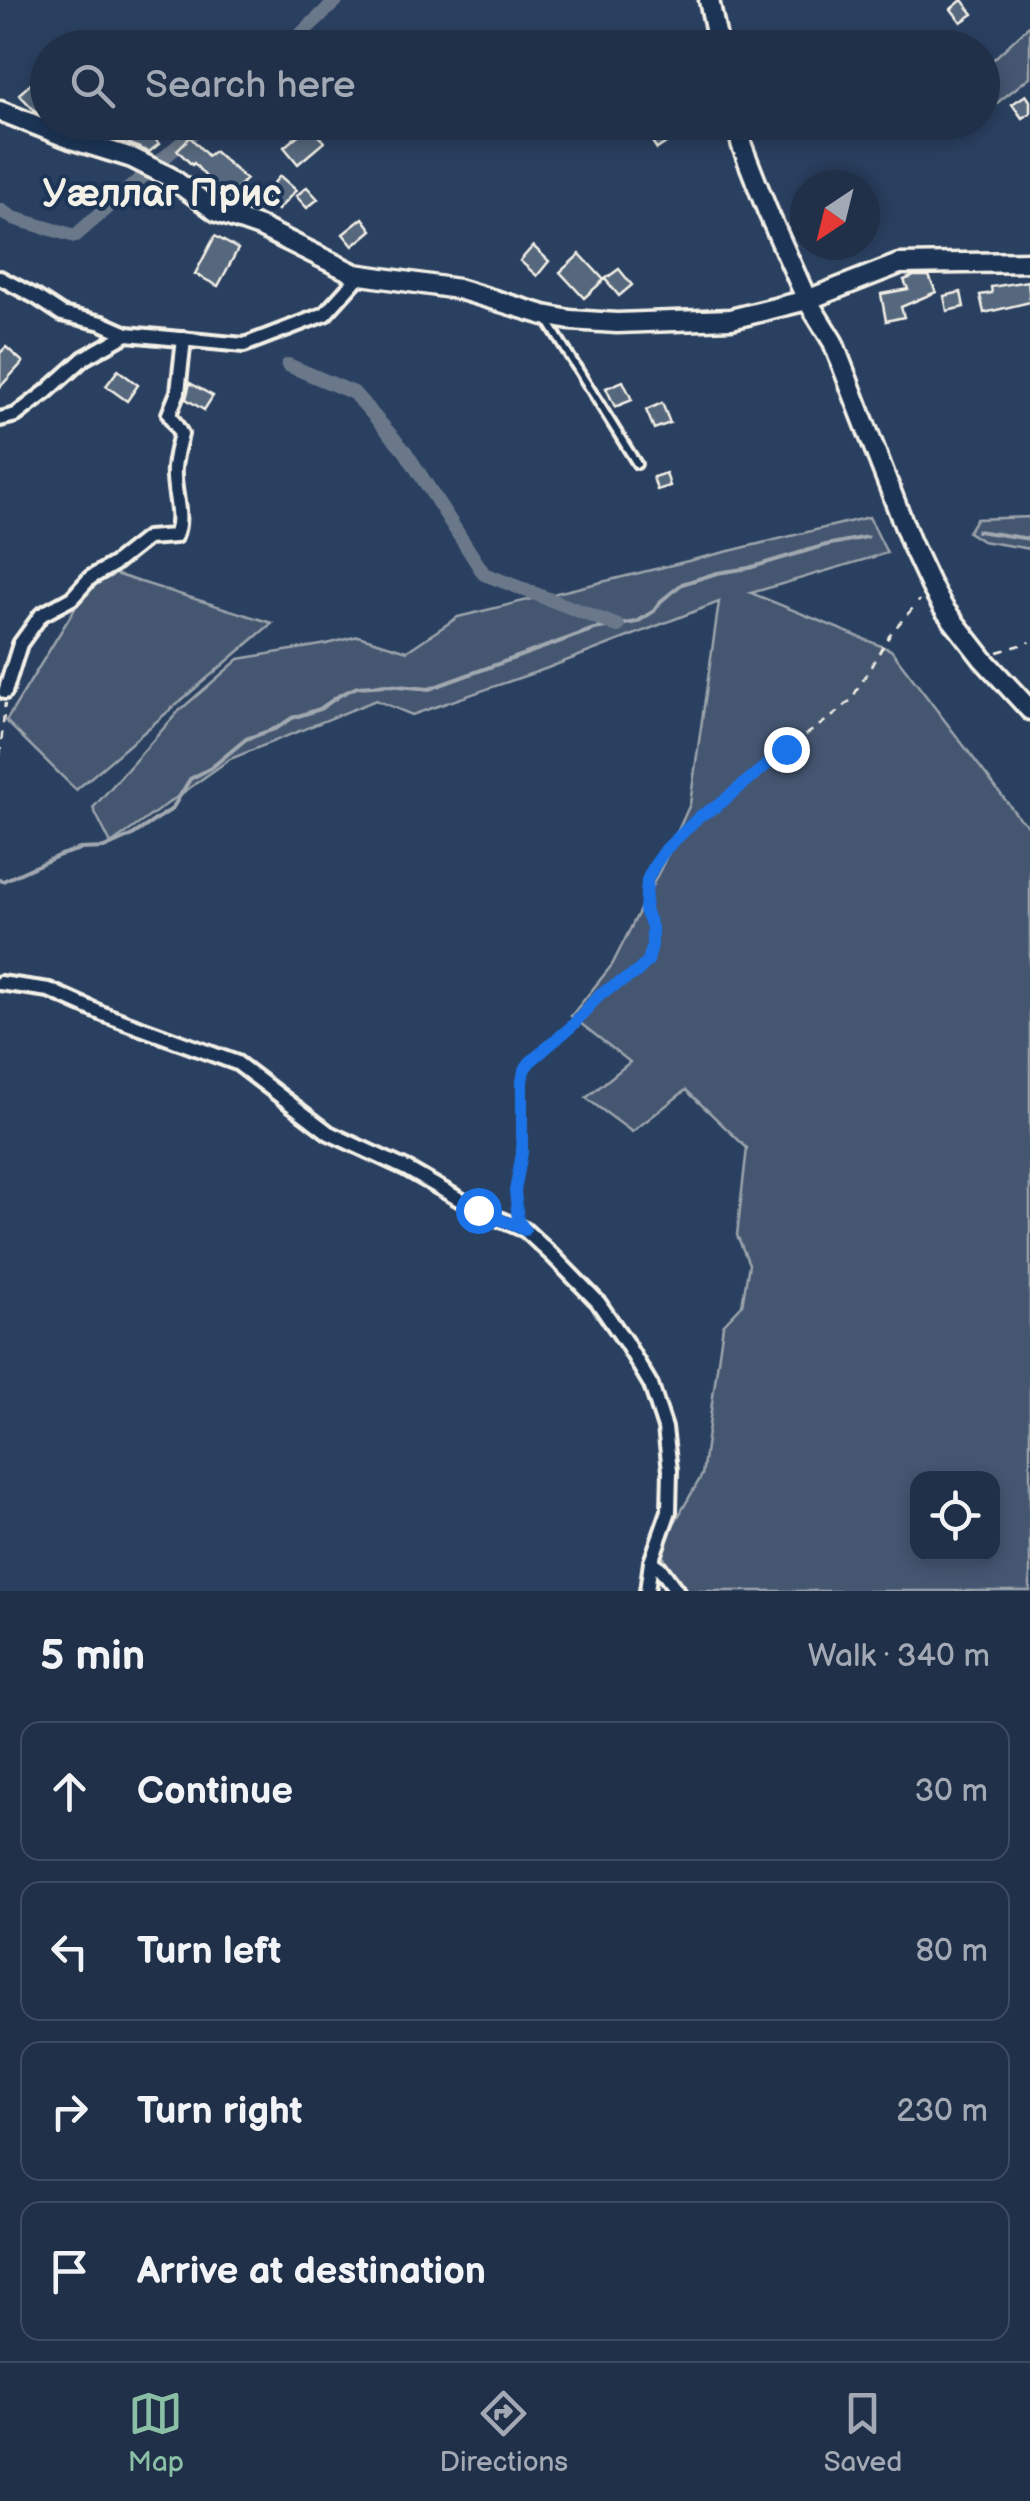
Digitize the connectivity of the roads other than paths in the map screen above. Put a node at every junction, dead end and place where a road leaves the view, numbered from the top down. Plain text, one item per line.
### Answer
1 (709, 0) edge
2 (715, 30) edge
3 (0, 111) edge
4 (30, 123) edge
5 (74, 140) edge
6 (740, 140) edge
7 (1030, 262) edge
8 (355, 274) junction
9 (0, 278) edge
10 (806, 300) junction
11 (544, 314) junction
12 (126, 334) junction
13 (184, 338) junction
14 (0, 420) edge
15 (637, 464) dead end
16 (0, 677) edge
17 (1030, 710) edge
18 (0, 983) edge
19 (650, 1562) junction
20 (647, 1591) edge
21 (676, 1591) edge

1 - 2 street
3 - 4 street
5 - 8 street
6 - 10 street
7 - 10 street
8 - 11 street
8 - 13 street
9 - 12 street
10 - 11 street
10 - 17 street
11 - 15 lane
12 - 13 street
12 - 14 street
13 - 16 street
18 - 19 street
19 - 20 street
19 - 21 street

